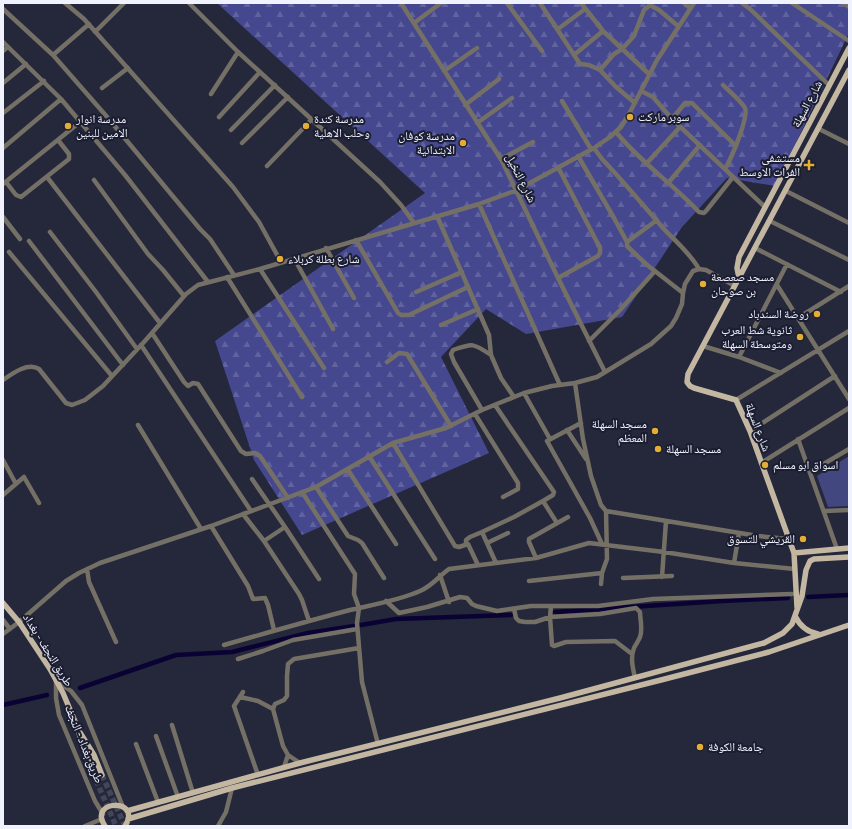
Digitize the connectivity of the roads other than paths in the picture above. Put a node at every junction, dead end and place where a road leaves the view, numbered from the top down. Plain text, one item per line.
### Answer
1 (65, 3) edge
2 (124, 3) edge
3 (189, 3) edge
4 (401, 3) edge
5 (441, 3) edge
6 (507, 3) edge
7 (540, 3) edge
8 (684, 3) edge
9 (694, 3) edge
10 (742, 3) edge
11 (792, 3) edge
12 (843, 3) edge
13 (649, 4) edge
14 (583, 5) edge
15 (849, 7) edge
16 (690, 8) junction
17 (3, 9) edge
18 (414, 23) junction
19 (89, 24) junction
20 (678, 26) junction
21 (558, 28) junction
22 (603, 30) junction
23 (95, 32) junction
24 (849, 41) edge
25 (3, 42) edge
26 (8, 47) junction
27 (477, 48) dead end
28 (849, 48) edge
29 (622, 49) junction
30 (3, 51) edge
31 (542, 51) dead end
32 (238, 52) junction
33 (53, 55) junction
34 (574, 55) junction
35 (26, 64) junction
36 (128, 68) junction
37 (600, 70) junction
38 (849, 70) edge
39 (444, 71) junction
40 (260, 72) junction
41 (649, 74) junction
42 (499, 79) dead end
43 (44, 81) junction
44 (3, 83) edge
45 (723, 85) dead end
46 (275, 86) junction
47 (829, 86) junction
48 (102, 88) dead end
49 (641, 91) junction
50 (210, 94) dead end
51 (288, 97) junction
52 (512, 98) dead end
53 (61, 99) junction
54 (562, 101) dead end
55 (635, 103) junction
56 (465, 105) junction
57 (3, 113) edge
58 (219, 117) dead end
59 (312, 119) junction
60 (672, 119) junction
61 (80, 122) junction
62 (477, 123) junction
63 (680, 127) junction
64 (819, 129) junction
65 (231, 130) dead end
66 (616, 132) junction
67 (58, 140) junction
68 (242, 142) dead end
69 (533, 142) dead end
70 (849, 144) edge
71 (700, 145) junction
72 (736, 146) junction
73 (3, 148) edge
74 (593, 148) junction
75 (578, 156) junction
76 (501, 159) junction
77 (647, 163) junction
78 (267, 166) dead end
79 (558, 166) junction
80 (725, 169) junction
81 (47, 177) junction
82 (734, 177) junction
83 (94, 180) dead end
84 (669, 182) junction
85 (4, 183) edge
86 (516, 190) junction
87 (786, 191) junction
88 (479, 204) junction
89 (764, 207) junction
90 (437, 216) junction
91 (3, 217) edge
92 (657, 220) junction
93 (770, 221) junction
94 (414, 223) junction
95 (849, 223) edge
96 (50, 232) dead end
97 (20, 239) dead end
98 (356, 240) junction
99 (29, 241) dead end
100 (627, 242) junction
101 (326, 248) junction
102 (755, 248) junction
103 (9, 252) dead end
104 (294, 258) junction
105 (849, 260) edge
106 (281, 262) junction
107 (787, 264) junction
108 (260, 268) junction
109 (699, 269) junction
110 (655, 271) junction
111 (462, 272) junction
112 (234, 276) junction
113 (226, 277) junction
114 (558, 278) junction
115 (739, 278) junction
116 (208, 282) junction
117 (777, 285) junction
118 (735, 286) junction
119 (849, 286) edge
120 (468, 287) junction
121 (416, 292) dead end
122 (841, 292) junction
123 (683, 293) junction
124 (184, 296) junction
125 (354, 298) dead end
126 (478, 309) junction
127 (798, 318) junction
128 (160, 323) junction
129 (441, 325) dead end
130 (333, 329) dead end
131 (152, 333) junction
132 (848, 333) edge
133 (589, 341) junction
134 (703, 346) junction
135 (139, 347) junction
136 (818, 349) junction
137 (491, 355) junction
138 (739, 357) junction
139 (387, 362) dead end
140 (122, 364) junction
141 (324, 368) dead end
142 (605, 372) junction
143 (781, 373) junction
144 (112, 376) junction
145 (835, 376) junction
146 (3, 380) edge
147 (575, 383) junction
148 (560, 385) junction
149 (524, 393) junction
150 (302, 397) dead end
151 (514, 397) junction
152 (849, 399) edge
153 (736, 400) junction
154 (495, 405) junction
155 (849, 408) edge
156 (482, 410) junction
157 (475, 414) junction
158 (581, 423) junction
159 (138, 425) dead end
160 (451, 426) junction
161 (567, 430) junction
162 (750, 431) junction
163 (550, 439) junction
164 (798, 440) junction
165 (393, 443) junction
166 (849, 449) edge
167 (369, 456) junction
168 (3, 460) edge
169 (588, 461) junction
170 (761, 463) junction
171 (348, 470) junction
172 (810, 472) junction
173 (252, 479) dead end
174 (16, 484) junction
175 (316, 487) junction
176 (302, 492) junction
177 (3, 495) edge
178 (503, 497) dead end
179 (288, 498) junction
180 (543, 501) junction
181 (39, 503) dead end
182 (270, 504) junction
183 (849, 510) edge
184 (251, 511) junction
185 (824, 511) junction
186 (606, 512) junction
187 (243, 514) junction
188 (568, 517) dead end
189 (666, 521) junction
190 (557, 523) junction
191 (211, 526) junction
192 (285, 527) junction
193 (201, 529) junction
194 (482, 532) junction
195 (508, 533) dead end
196 (739, 533) junction
197 (788, 539) junction
198 (264, 541) junction
199 (487, 543) junction
200 (396, 544) dead end
201 (466, 544) junction
202 (605, 544) junction
203 (849, 548) edge
204 (837, 549) junction
205 (664, 552) junction
206 (794, 553) junction
207 (849, 557) edge
208 (536, 558) junction
209 (435, 559) dead end
210 (496, 563) junction
211 (734, 563) junction
212 (478, 566) junction
213 (87, 569) junction
214 (795, 569) junction
215 (602, 573) junction
216 (440, 575) junction
217 (672, 576) dead end
218 (662, 577) junction
219 (384, 578) dead end
220 (623, 578) dead end
221 (320, 579) dead end
222 (529, 581) dead end
223 (601, 584) dead end
224 (792, 594) dead end
225 (386, 601) junction
226 (448, 602) junction
227 (3, 603) edge
228 (552, 606) junction
229 (359, 608) junction
230 (514, 609) junction
231 (796, 614) junction
232 (550, 617) junction
233 (3, 620) edge
234 (309, 621) junction
235 (19, 622) junction
236 (849, 625) edge
237 (10, 629) junction
238 (358, 629) junction
239 (274, 630) junction
240 (3, 634) edge
241 (818, 634) junction
242 (116, 642) dead end
243 (224, 645) dead end
244 (359, 648) junction
245 (632, 654) junction
246 (238, 659) dead end
247 (635, 678) junction
248 (56, 681) junction
249 (243, 692) dead end
250 (240, 697) junction
251 (273, 709) junction
252 (172, 725) dead end
253 (79, 731) junction
254 (156, 736) dead end
255 (136, 744) dead end
256 (378, 744) junction
257 (288, 755) junction
258 (300, 763) junction
259 (284, 767) junction
260 (102, 775) tunnel mouth
261 (258, 775) junction
262 (96, 780) tunnel mouth
263 (232, 788) junction
264 (193, 793) junction
265 (178, 797) junction
266 (158, 802) junction
267 (125, 809) junction
268 (102, 816) junction
269 (128, 823) edge
270 (85, 826) edge
271 (105, 826) edge
272 (218, 826) edge

1 - 19 street
2 - 23 street
3 - 32 street
4 - 18 street, شارع النخيل
5 - 18 street
6 - 31 street
7 - 21 street
8 - 16 street
9 - 16 street
10 - 47 street
11 - 24 street
12 - 15 street
13 - 20 street
13 - 29 street
14 - 21 street
14 - 22 street
16 - 20 street
17 - 33 street
18 - 39 street, شارع النخيل
19 - 23 street
19 - 33 street
20 - 41 street
21 - 34 street
22 - 29 street
22 - 34 street
23 - 36 street
25 - 26 street
26 - 30 street
26 - 35 street
27 - 39 street
28 - 47 main road, شارع السهلة
29 - 37 street
29 - 41 street
32 - 40 street
32 - 50 street
33 - 112 street
34 - 37 street
35 - 43 street
35 - 44 street
36 - 48 street
36 - 106 street
37 - 55 street
38 - 64 main road, شارع السهلة
39 - 56 street, شارع النخيل
40 - 46 street
40 - 58 street
41 - 49 street
42 - 56 street
43 - 53 street
43 - 57 street
45 - 72 street
46 - 51 street
46 - 65 street
47 - 89 main road, شارع السهلة
49 - 55 street
49 - 60 street
51 - 59 street
51 - 68 street
52 - 62 street
53 - 61 street
53 - 73 street
54 - 74 street
55 - 66 street
56 - 62 street, شارع النخيل
59 - 78 street
59 - 94 street
60 - 63 street
60 - 72 street
61 - 67 street
61 - 116 street
62 - 76 street, شارع النخيل
63 - 71 street
63 - 77 street
64 - 70 street
64 - 87 main road, شارع السهلة
66 - 74 street
66 - 77 street
67 - 81 street
67 - 85 street
69 - 76 street
71 - 80 street
71 - 84 street
72 - 80 street
74 - 75 street
74 - 92 street
75 - 79 street
75 - 100 street
76 - 86 street, شارع النخيل
77 - 84 street
79 - 86 street
79 - 114 street
80 - 82 street
81 - 85 street
81 - 128 street
82 - 84 street
82 - 89 street
83 - 124 street
86 - 88 street
86 - 114 street, شارع النخيل
87 - 93 main road, شارع السهلة
87 - 95 street
88 - 90 street
88 - 148 street
89 - 115 main road, شارع السهلة
90 - 94 street
90 - 111 street
91 - 97 street
92 - 100 street
92 - 109 street
93 - 102 main road, شارع السهلة
93 - 105 street
94 - 98 street
96 - 135 street
98 - 101 street
98 - 120 street
99 - 140 street
100 - 110 street
101 - 104 street
101 - 125 street
102 - 107 street
102 - 115 main road, شارع السهلة
103 - 144 street
104 - 106 street
104 - 130 street
106 - 108 street
107 - 117 street
107 - 122 street
108 - 112 street
108 - 141 street
109 - 118 street
109 - 123 street
110 - 123 street
110 - 133 street
111 - 120 street
111 - 121 street
112 - 113 street
113 - 116 street
113 - 150 street
114 - 133 street, شارع النخيل
115 - 118 main road, شارع السهلة
116 - 124 street
117 - 127 street
117 - 138 street
118 - 134 main road, شارع السهلة
119 - 122 street
120 - 126 street
122 - 127 street
123 - 142 street
124 - 128 street
126 - 129 street
126 - 137 street
127 - 136 street
128 - 131 street
131 - 135 street
131 - 179 street
132 - 136 street
133 - 142 street, شارع النخيل
134 - 138 street
134 - 153 main road, شارع السهلة
135 - 140 street
135 - 184 street
136 - 143 street
136 - 145 street
137 - 151 street
137 - 156 street
138 - 143 street
139 - 160 street
140 - 144 street
142 - 147 street
143 - 153 street
144 - 146 street
145 - 152 street
145 - 162 street
147 - 148 street
147 - 158 street
148 - 149 street
149 - 151 street
149 - 163 street
151 - 154 street
153 - 162 main road, شارع السهلة
154 - 156 street
154 - 180 street
155 - 164 street
156 - 157 street
157 - 160 street
157 - 178 street
158 - 161 street
158 - 169 street
159 - 193 street
160 - 165 street
161 - 163 street
161 - 169 street
162 - 170 main road, شارع السهلة
163 - 202 street
164 - 170 street
164 - 172 street
165 - 167 street
165 - 201 street
166 - 172 street
167 - 171 street
167 - 209 street
168 - 174 street
169 - 186 street
170 - 197 main road, شارع السهلة
171 - 175 street
171 - 200 street
172 - 185 street
173 - 182 street
174 - 177 street
174 - 181 street
175 - 176 street
175 - 219 street
176 - 179 street
176 - 229 street
179 - 182 street
180 - 190 street
180 - 194 street
182 - 184 street
182 - 192 street
183 - 185 street
184 - 187 street
185 - 204 street
186 - 189 street
186 - 202 street
187 - 191 street
187 - 198 street
188 - 190 street
189 - 196 street
189 - 205 street
190 - 208 street
191 - 193 street
191 - 239 street
192 - 198 street
192 - 221 street
193 - 213 street
194 - 199 street
194 - 201 street
195 - 199 street
196 - 197 street
196 - 211 street
197 - 206 main road, شارع السهلة
198 - 234 street
199 - 210 street
201 - 212 street
202 - 205 street
202 - 208 street
202 - 215 street
203 - 204 main road
204 - 206 main road
205 - 211 street
205 - 218 street
206 - 214 main road, شارع السهلة
207 - 231 main road
208 - 210 street
210 - 212 street
211 - 214 street
212 - 216 street
213 - 235 street
213 - 242 street
214 - 231 main road, شارع السهلة
215 - 222 street
215 - 223 street
216 - 225 street
216 - 226 street
217 - 218 street
218 - 220 street
224 - 228 street
225 - 226 street
225 - 229 street
226 - 230 street
227 - 235 main road, طريق النجف - بغداد
228 - 230 street
228 - 232 street
229 - 234 street
229 - 238 street
230 - 232 street
231 - 241 main road
231 - 247 main road
232 - 245 street
232 - 245 street
233 - 237 street
234 - 239 street
235 - 237 street
235 - 248 main road, طريق النجف - بغداد
236 - 241 main road
237 - 240 street
238 - 244 street
238 - 246 street
239 - 243 street
241 - 263 main road
244 - 251 street
244 - 256 street
245 - 247 street
247 - 256 main road
248 - 253 main road, طريق النجف - بغداد
248 - 267 street, طريق بغداد - النجف
248 - 268 street, طريق بغداد - النجف
249 - 250 street
250 - 251 street
250 - 261 street
251 - 257 street
252 - 264 street
253 - 260 main road, طريق النجف - بغداد
253 - 262 main road, طريق بغداد - النجف
254 - 265 street
255 - 266 street
256 - 258 main road
257 - 258 street
257 - 259 street
258 - 259 main road
259 - 261 main road
261 - 264 main road
263 - 269 main road
263 - 272 street
264 - 265 main road
265 - 266 main road
266 - 267 main road
267 - 268 main road
267 - 269 main road
268 - 270 street
268 - 271 main road

